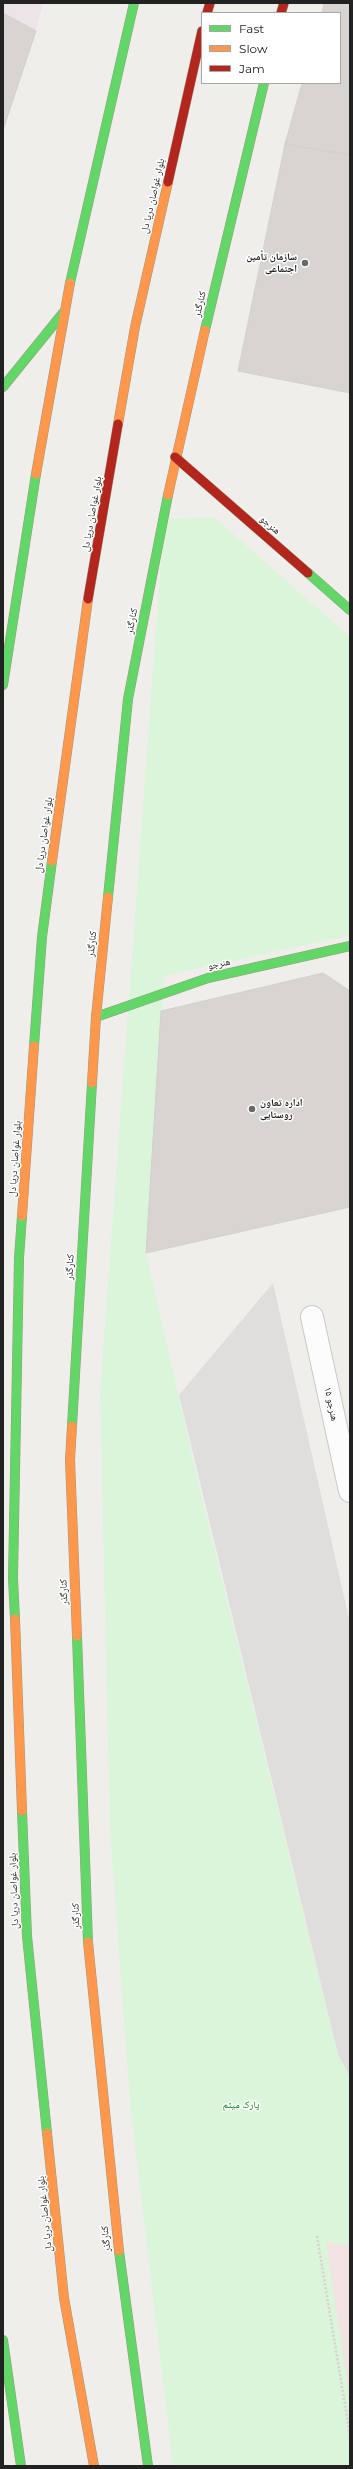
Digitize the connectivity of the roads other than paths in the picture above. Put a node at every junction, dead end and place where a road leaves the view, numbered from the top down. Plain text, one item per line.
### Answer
1 (134, 3) edge
2 (201, 35) edge
3 (264, 84) edge
4 (64, 312) junction
5 (3, 386) edge
6 (175, 457) junction
7 (350, 610) edge
8 (3, 685) edge
9 (350, 946) edge
10 (96, 1017) junction
11 (312, 1317) dead end
12 (350, 1491) edge
13 (3, 2340) edge
14 (22, 2466) edge
15 (94, 2466) edge
16 (148, 2466) edge

1 - 4 main road
2 - 15 main road, بلوار غواصان دریا دل
3 - 6 main road, کنارگذر
4 - 5 main road
4 - 8 main road
6 - 7 main road, هنرجو
6 - 10 main road, کنارگذر
9 - 10 main road, هنرجو
10 - 16 main road, کنارگذر
11 - 12 street, هنرجو ۱۵
13 - 14 main road

